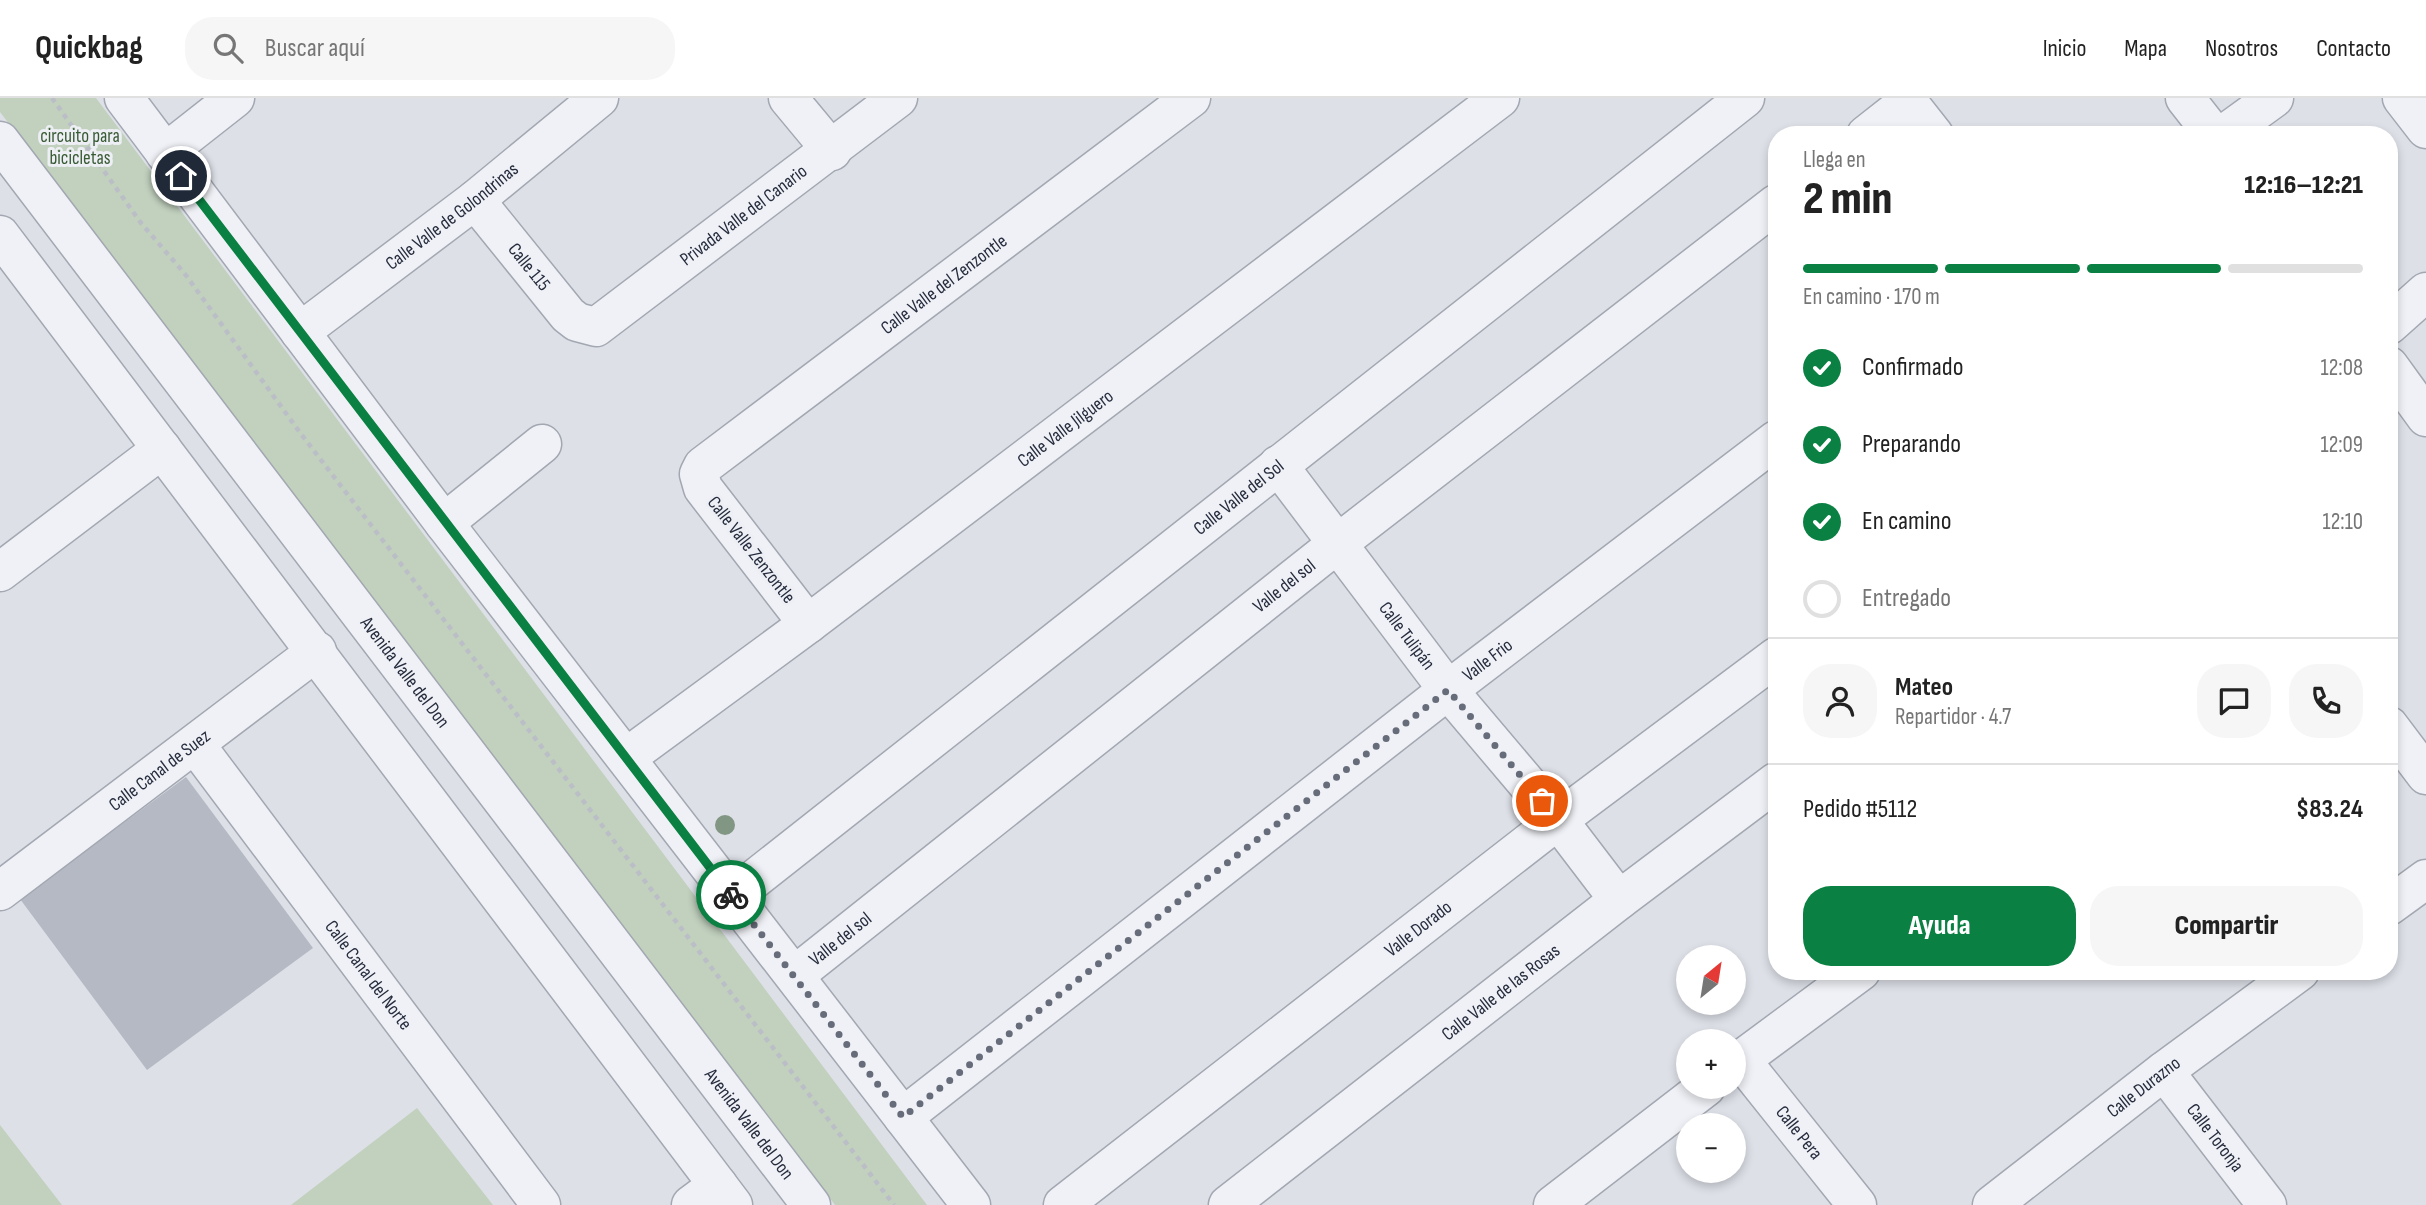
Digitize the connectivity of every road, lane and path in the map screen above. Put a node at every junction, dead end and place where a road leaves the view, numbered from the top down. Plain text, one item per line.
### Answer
1 (52, 98) edge
2 (124, 98) edge
3 (235, 98) edge
4 (599, 98) edge
5 (788, 98) edge
6 (898, 98) edge
7 (1191, 98) edge
8 (1500, 98) edge
9 (1745, 98) edge
10 (2185, 98) edge
11 (2274, 98) edge
12 (2402, 98) edge
13 (1907, 100) edge
14 (1877, 126) edge
15 (1927, 126) edge
16 (2207, 126) edge
17 (2235, 126) edge
18 (2426, 129) edge
19 (0, 141) edge
20 (832, 151) junction
21 (164, 153) junction
22 (475, 200) junction
23 (1768, 210) edge
24 (4, 247) edge
25 (2426, 292) edge
26 (2398, 317) edge
27 (587, 327) joint
28 (300, 332) junction
29 (2398, 378) edge
30 (2426, 417) edge
31 (542, 444) dead end
32 (1768, 446) edge
33 (163, 449) junction
34 (1279, 465) junction
35 (699, 474) joint
36 (444, 523) junction
37 (1337, 544) junction
38 (0, 572) edge
39 (808, 624) junction
40 (317, 651) junction
41 (1768, 663) edge
42 (1448, 690) junction
43 (2398, 738) edge
44 (195, 744) junction
45 (627, 757) junction
46 (2426, 775) edge
47 (1768, 788) edge
48 (1558, 820) junction
49 (2426, 879) edge
50 (0, 891) edge
51 (733, 896) junction
52 (2398, 899) edge
53 (1619, 900) junction
54 (795, 975) junction
55 (1849, 980) edge
56 (2288, 980) edge
57 (1746, 1056) edge
58 (2164, 1071) junction
59 (1746, 1072) edge
60 (1690, 1099) edge
61 (903, 1117) junction
62 (714, 1198) edge
63 (541, 1205) edge
64 (811, 1205) edge
65 (894, 1205) edge
66 (971, 1205) edge
67 (1063, 1205) edge
68 (1228, 1205) edge
69 (1553, 1205) edge
70 (1857, 1205) edge
71 (1992, 1205) edge
72 (2267, 1205) edge

1 - 65 path
2 - 21 street
3 - 21 street
4 - 22 street, Calle Valle de Golondrinas
5 - 20 street
6 - 20 street, Privada Valle del Canario
7 - 35 street, Calle Valle del Zenzontle
8 - 39 street, Calle Valle Jilguero
9 - 34 street, Calle Valle del Sol
10 - 16 street
11 - 17 street
12 - 18 street
13 - 14 street
13 - 15 street
19 - 64 street, Avenida Valle del Don
20 - 27 street, Privada Valle del Canario
21 - 28 street
22 - 27 street, Calle 115
22 - 28 street, Calle Valle de Golondrinas
23 - 37 street, Valle del sol
24 - 33 street
25 - 26 street
28 - 36 street
29 - 30 street
31 - 36 street
32 - 42 street, Valle Frio
33 - 38 street
33 - 40 street
34 - 37 street, Calle Tulipán
34 - 51 street, Calle Valle del Sol
35 - 39 street, Calle Valle Zenzontle
36 - 45 street
37 - 42 street, Calle Tulipán
37 - 54 street, Valle del sol
39 - 45 street, Calle Valle Jilguero
40 - 44 street, Calle Canal de Suez
40 - 62 street
41 - 48 street, Valle Dorado
42 - 48 street, Calle Tulipán
42 - 61 street, Valle Frio
43 - 46 street
44 - 50 street, Calle Canal de Suez
44 - 63 street, Calle Canal del Norte
45 - 51 street
47 - 53 street, Calle Valle de las Rosas
48 - 53 street, Calle Tulipán
48 - 67 street, Valle Dorado
49 - 52 street
51 - 54 street
53 - 68 street, Calle Valle de las Rosas
54 - 61 street
55 - 57 street
56 - 58 street, Calle Durazno
58 - 71 street, Calle Durazno
58 - 72 street, Calle Toronja
59 - 70 street, Calle Pera
60 - 69 street
61 - 66 street

